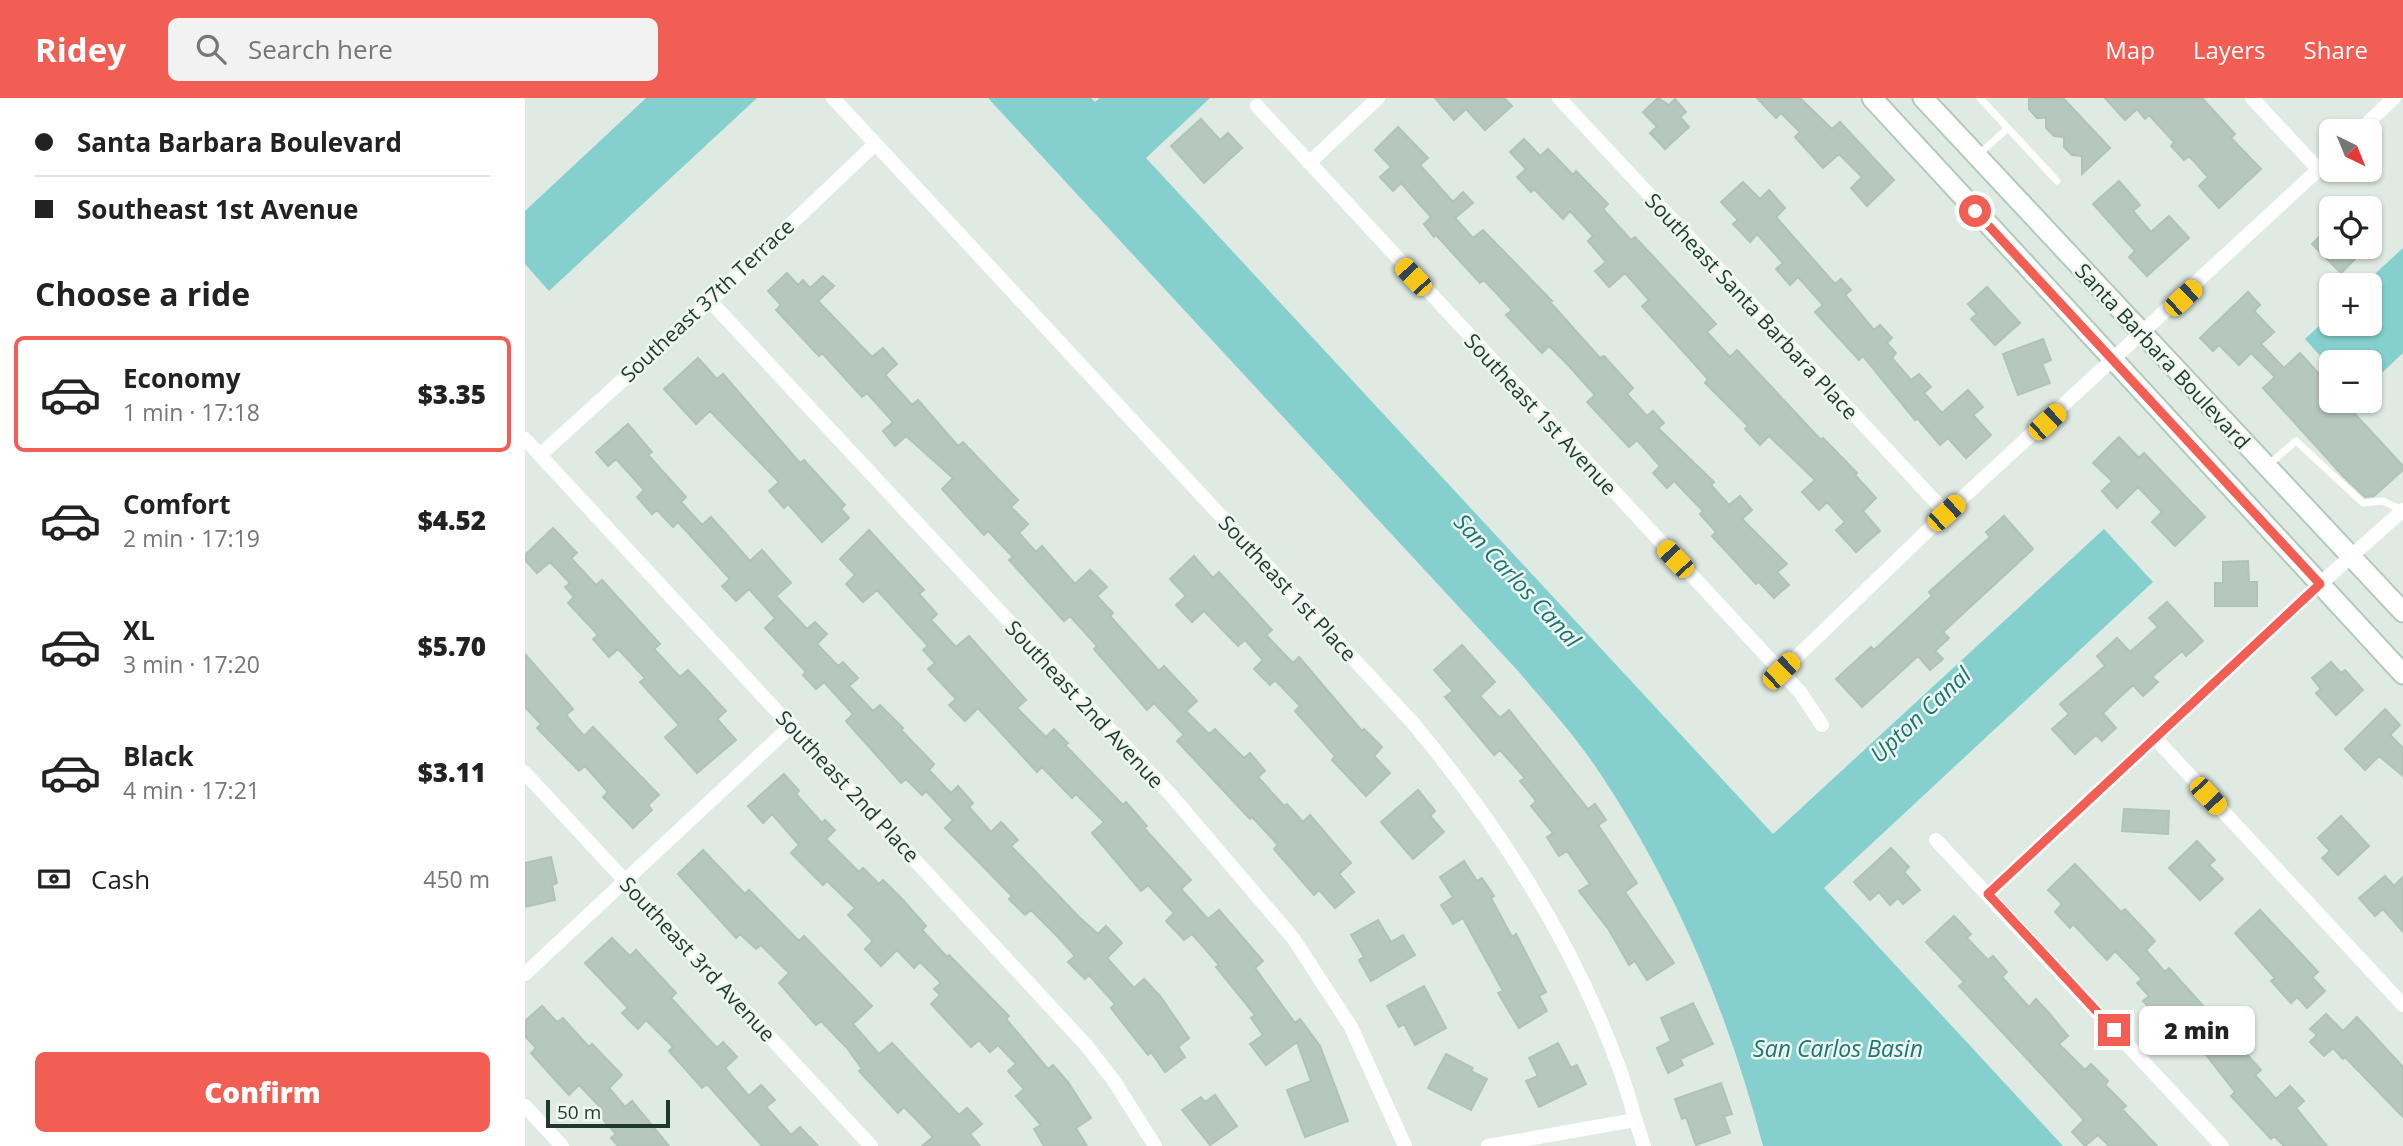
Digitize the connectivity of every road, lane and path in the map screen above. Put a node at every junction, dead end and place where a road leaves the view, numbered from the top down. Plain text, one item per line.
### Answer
1 (833, 98) edge
2 (1378, 98) edge
3 (1559, 98) edge
4 (1923, 98) edge
5 (1980, 98) edge
6 (2252, 98) edge
7 (2395, 98) edge
8 (1882, 101) edge
9 (1257, 106) dead end
10 (2372, 119) edge
11 (2008, 128) junction
12 (874, 145) junction
13 (1977, 156) junction
14 (1309, 163) junction
15 (2319, 170) joint
16 (2057, 181) dead end
17 (710, 301) junction
18 (2142, 334) junction
19 (2114, 360) junction
20 (525, 439) edge
21 (540, 455) junction
22 (2266, 466) junction
23 (2403, 511) edge
24 (1946, 513) junction
25 (2350, 556) junction
26 (2320, 584) junction
27 (2403, 612) edge
28 (1781, 671) junction
29 (2403, 674) edge
30 (792, 725) junction
31 (1822, 725) dead end
32 (2155, 738) junction
33 (525, 773) edge
34 (1935, 840) dead end
35 (625, 881) junction
36 (1988, 894) junction
37 (525, 974) edge
38 (2403, 1005) edge
39 (525, 1106) edge
40 (1635, 1120) junction
41 (562, 1146) edge
42 (871, 1146) edge
43 (1155, 1146) edge
44 (1405, 1146) edge
45 (1488, 1146) edge
46 (1644, 1146) edge
47 (2222, 1146) edge

1 - 12 street, Southeast 1st Place
2 - 14 street
3 - 24 street, Southeast Santa Barbara Place
4 - 13 main road, Santa Barbara Boulevard
5 - 11 lane
6 - 15 street
7 - 10 street
8 - 19 main road, Santa Barbara Boulevard
9 - 14 street, Southeast 1st Avenue
11 - 13 lane
11 - 16 lane
12 - 17 street, Southeast 37th Terrace
12 - 40 street, Southeast 1st Place
13 - 18 main road, Santa Barbara Boulevard
14 - 28 street, Southeast 1st Avenue
15 - 18 street
17 - 21 street, Southeast 37th Terrace
17 - 44 street, Southeast 2nd Avenue
18 - 19 street
18 - 22 main road, Santa Barbara Boulevard
19 - 24 street
19 - 26 main road, Santa Barbara Boulevard
20 - 21 street, Southeast 2nd Place
21 - 30 street, Southeast 2nd Place
22 - 23 lane
22 - 25 main road, Santa Barbara Boulevard
23 - 25 street
24 - 28 street
25 - 26 street
25 - 27 main road, Santa Barbara Boulevard
26 - 29 main road, Santa Barbara Boulevard
26 - 32 street
28 - 31 street, Southeast 1st Avenue
30 - 35 street
30 - 43 street, Southeast 2nd Place
32 - 36 street
32 - 38 street
33 - 35 street, Southeast 3rd Avenue
34 - 36 street
35 - 37 street
35 - 42 street, Southeast 3rd Avenue
36 - 47 street
39 - 41 street
40 - 45 street
40 - 46 street, Southeast 1st Place

